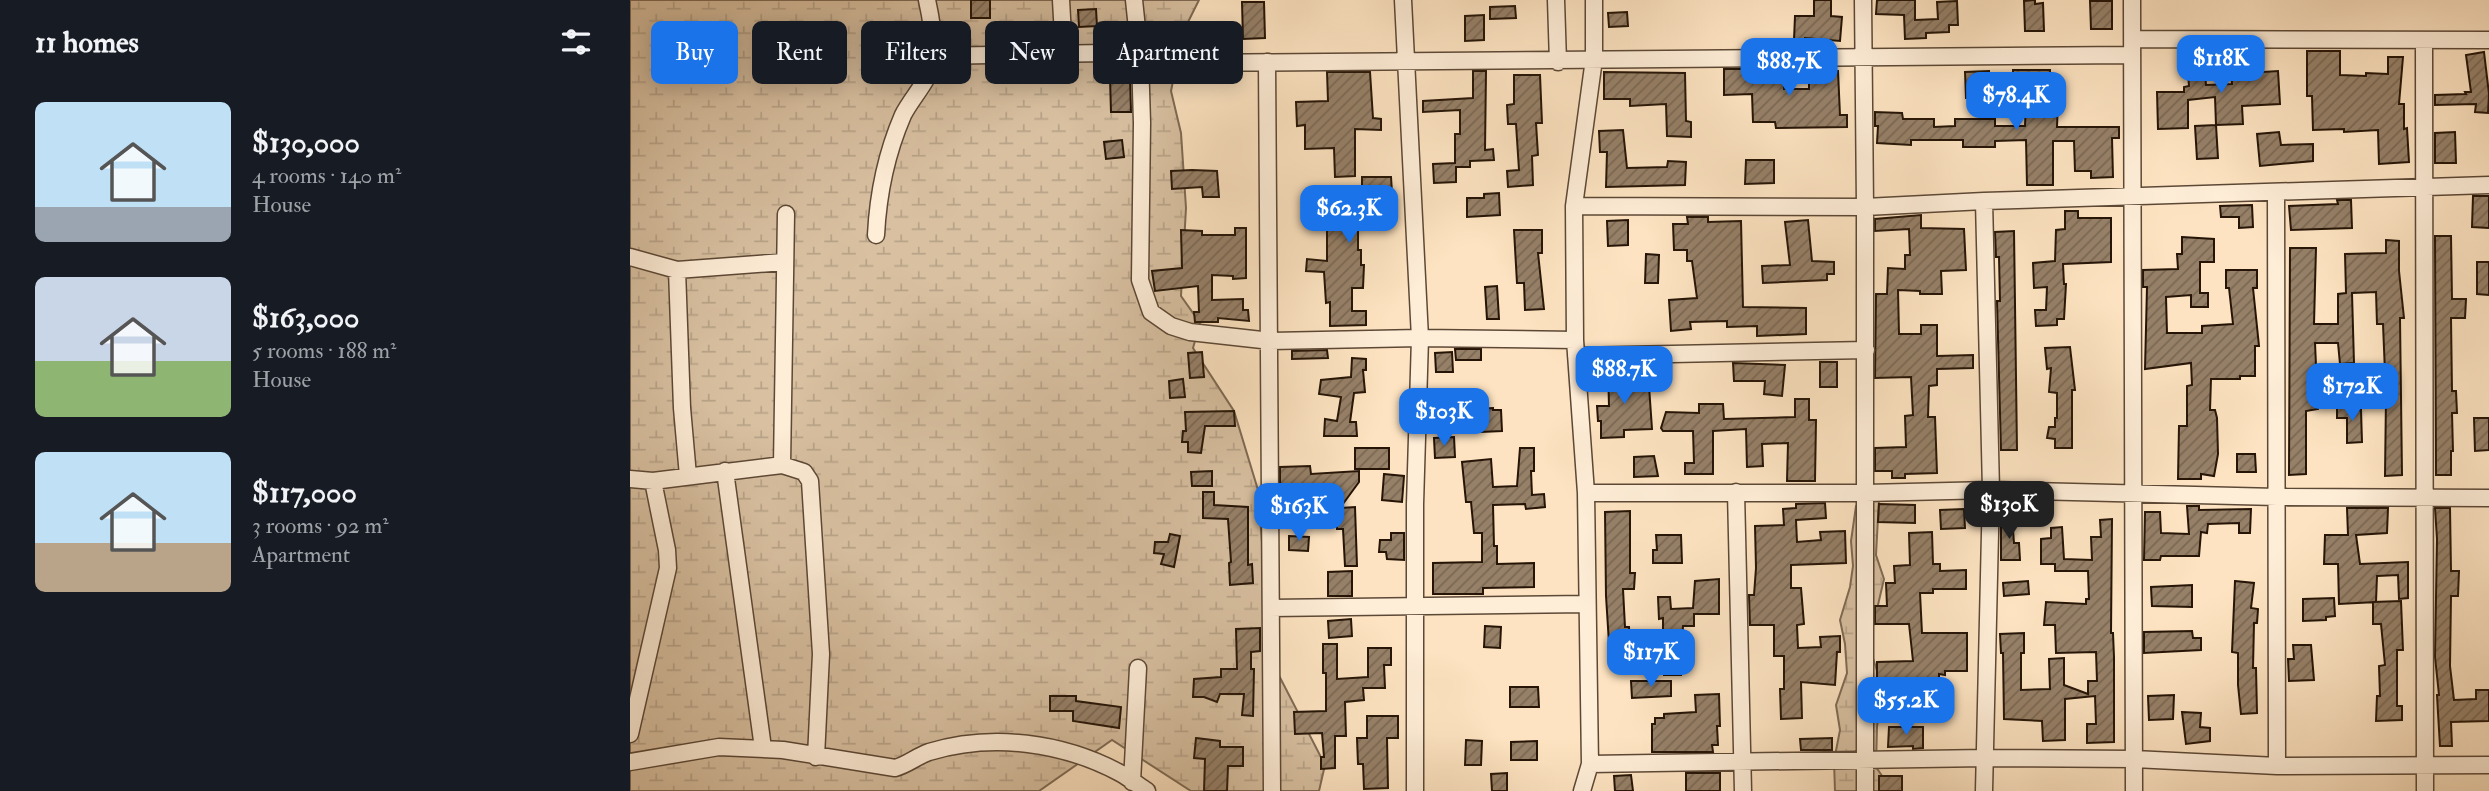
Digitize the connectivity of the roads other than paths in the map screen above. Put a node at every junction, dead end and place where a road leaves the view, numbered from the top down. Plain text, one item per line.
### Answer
1 (927, 0) edge
2 (1061, 0) edge
3 (1134, 0) edge
4 (1403, 0) edge
5 (1556, 0) edge
6 (1594, 0) edge
7 (1863, 0) edge
8 (2132, 0) edge
9 (930, 21) edge
10 (1062, 21) edge
11 (1136, 21) edge
12 (2424, 40) junction
13 (2489, 40) edge
14 (2132, 47) junction
15 (1864, 57) junction
16 (1594, 59) junction
17 (1407, 61) junction
18 (1243, 62) edge
19 (1267, 62) junction
20 (1558, 62) junction
21 (922, 84) edge
22 (1140, 84) edge
23 (2489, 185) edge
24 (2423, 186) junction
25 (2276, 192) junction
26 (2133, 198) junction
27 (1984, 201) junction
28 (1574, 206) junction
29 (1866, 207) junction
30 (786, 214) dead end
31 (876, 235) dead end
32 (630, 257) edge
33 (784, 262) junction
34 (677, 270) junction
35 (1420, 338) junction
36 (1575, 340) junction
37 (1270, 341) junction
38 (1866, 350) junction
39 (1576, 356) junction
40 (782, 465) junction
41 (725, 471) junction
42 (688, 476) junction
43 (630, 479) edge
44 (653, 481) junction
45 (1991, 490) junction
46 (1736, 492) junction
47 (2134, 492) junction
48 (1586, 493) junction
49 (1866, 494) junction
50 (2425, 496) junction
51 (2277, 498) junction
52 (2489, 498) edge
53 (1587, 604) junction
54 (1271, 608) junction
55 (1415, 608) junction
56 (1138, 668) dead end
57 (630, 734) edge
58 (763, 748) junction
59 (816, 757) junction
60 (1984, 758) junction
61 (2134, 759) junction
62 (1865, 760) junction
63 (630, 762) edge
64 (1743, 762) junction
65 (1590, 764) junction
66 (2489, 765) edge
67 (2277, 766) junction
68 (2425, 766) junction
69 (1132, 782) junction
70 (1147, 791) edge
71 (1272, 791) edge
72 (1415, 791) edge
73 (1582, 791) edge
74 (1743, 791) edge
75 (1865, 791) edge
76 (1984, 791) edge
77 (2134, 791) edge
78 (2425, 791) edge

1 - 9 street
2 - 10 street
3 - 11 street
4 - 17 street
5 - 20 street
6 - 16 street
7 - 15 street
8 - 14 street
12 - 13 street
12 - 14 street
12 - 24 street
14 - 15 street
14 - 26 street
15 - 16 street
15 - 29 street
16 - 20 street
16 - 28 street
17 - 19 street
17 - 20 street
17 - 35 street
18 - 19 street
19 - 37 street
21 - 31 street
22 - 37 street
23 - 24 street
24 - 25 street
24 - 50 street
25 - 26 street
25 - 51 street
26 - 27 street
26 - 47 street
27 - 29 street
27 - 45 street
28 - 29 street
28 - 36 street
29 - 38 street
30 - 33 street
32 - 34 street
33 - 34 street
33 - 40 street
34 - 42 street
35 - 36 street
35 - 37 street
35 - 55 street
36 - 39 street
37 - 54 street
38 - 39 street
38 - 49 street
39 - 48 street
40 - 41 street
40 - 59 street
41 - 42 street
41 - 58 street
42 - 44 street
43 - 44 street
44 - 57 street
45 - 47 street
45 - 49 street
45 - 60 street
46 - 48 street
46 - 49 street
46 - 64 street
47 - 51 street
47 - 61 street
48 - 53 street
49 - 62 street
50 - 51 street
50 - 52 street
50 - 68 street
51 - 67 street
53 - 55 street
53 - 65 street
54 - 55 street
54 - 71 street
55 - 72 street
56 - 69 street
58 - 59 street
58 - 63 street
59 - 69 street
60 - 61 street
60 - 62 street
60 - 76 street
61 - 67 street
61 - 77 street
62 - 64 street
62 - 75 street
64 - 65 street
64 - 74 street
65 - 73 street
66 - 68 street
67 - 68 street
68 - 78 street
69 - 70 street

